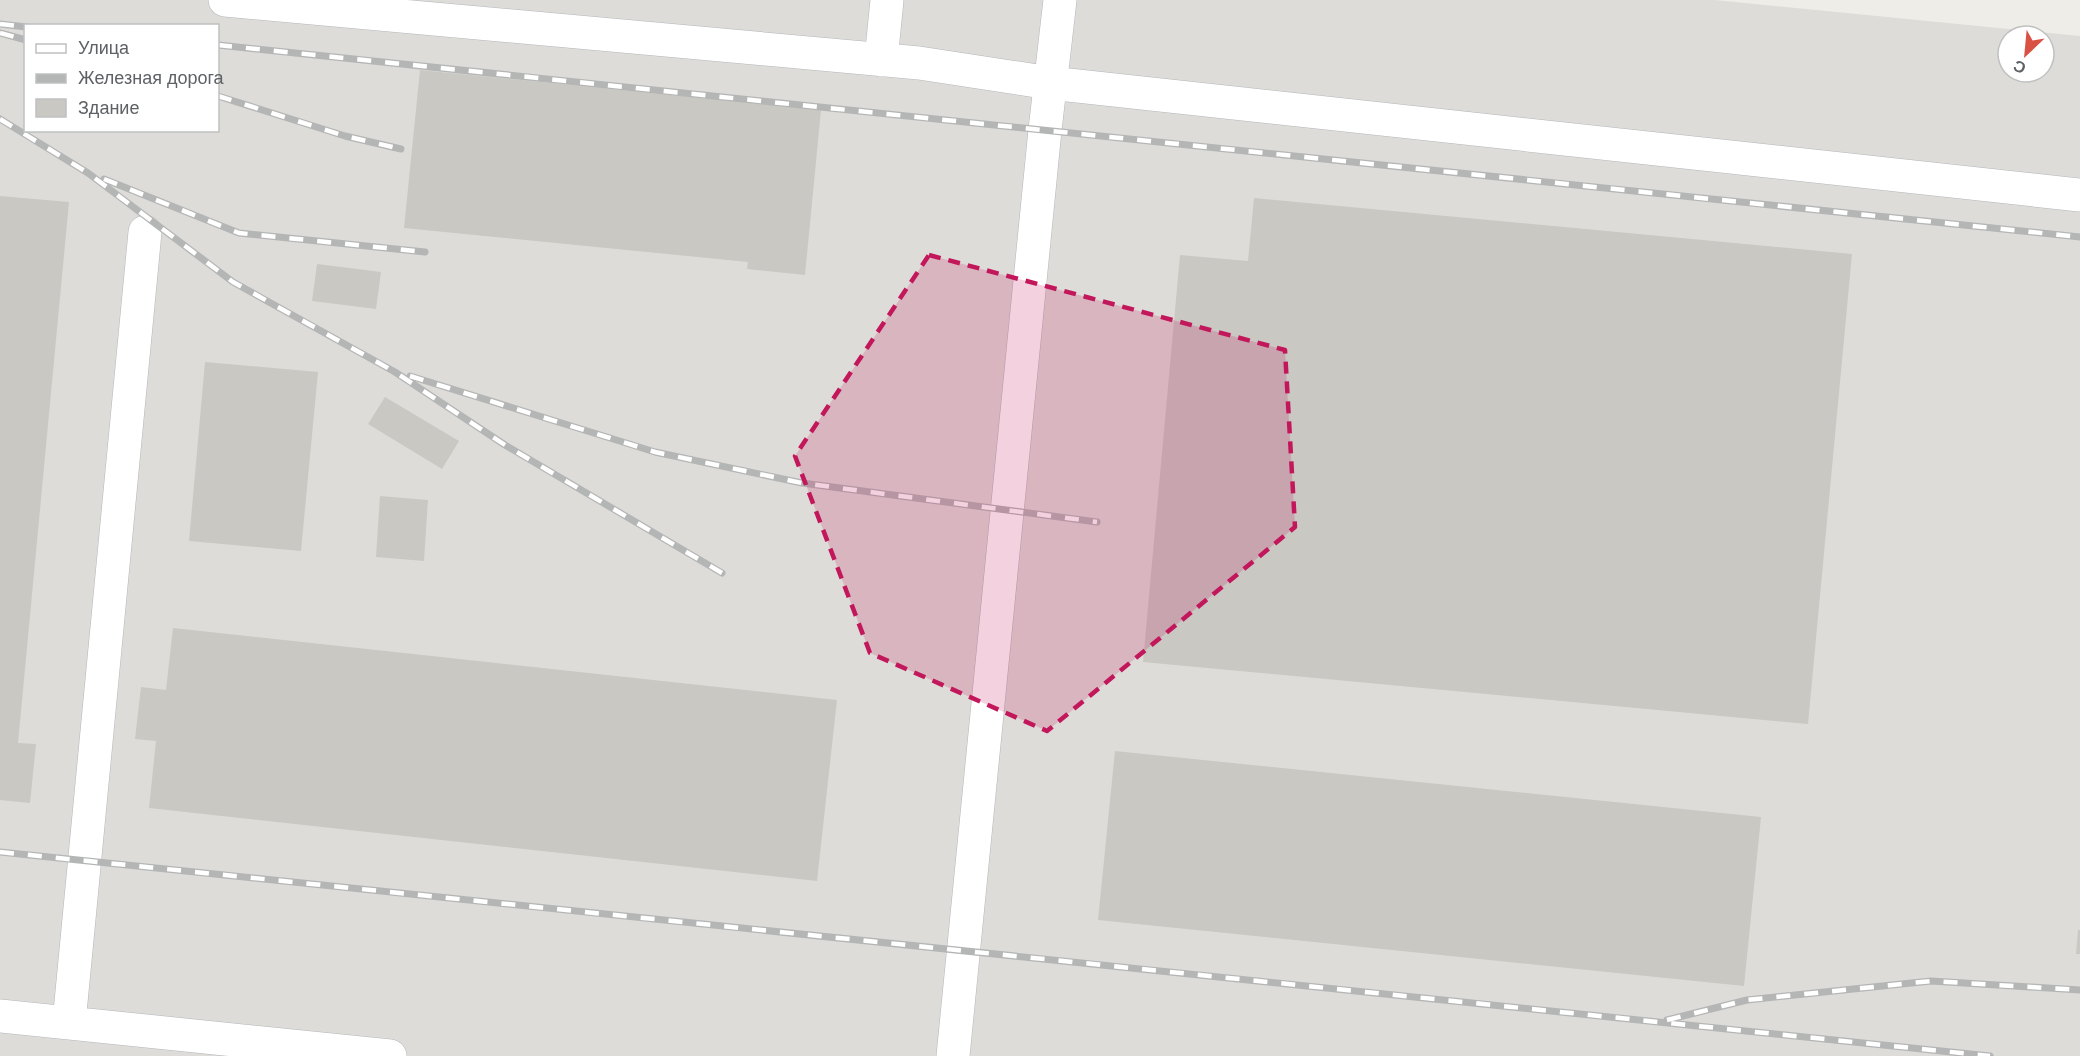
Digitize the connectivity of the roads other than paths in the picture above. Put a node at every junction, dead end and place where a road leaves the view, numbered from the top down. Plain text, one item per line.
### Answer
1 (225, 0) edge
2 (887, 0) edge
3 (1060, 0) edge
4 (880, 60) junction
5 (1050, 83) junction
6 (2080, 195) edge
7 (145, 232) dead end
8 (0, 1016) edge
9 (69, 1023) junction
10 (390, 1056) edge
11 (953, 1056) edge

1 - 4 lane
2 - 4 lane
3 - 5 lane
4 - 5 lane
5 - 6 lane
5 - 11 lane
7 - 9 lane
8 - 9 lane
9 - 10 lane

